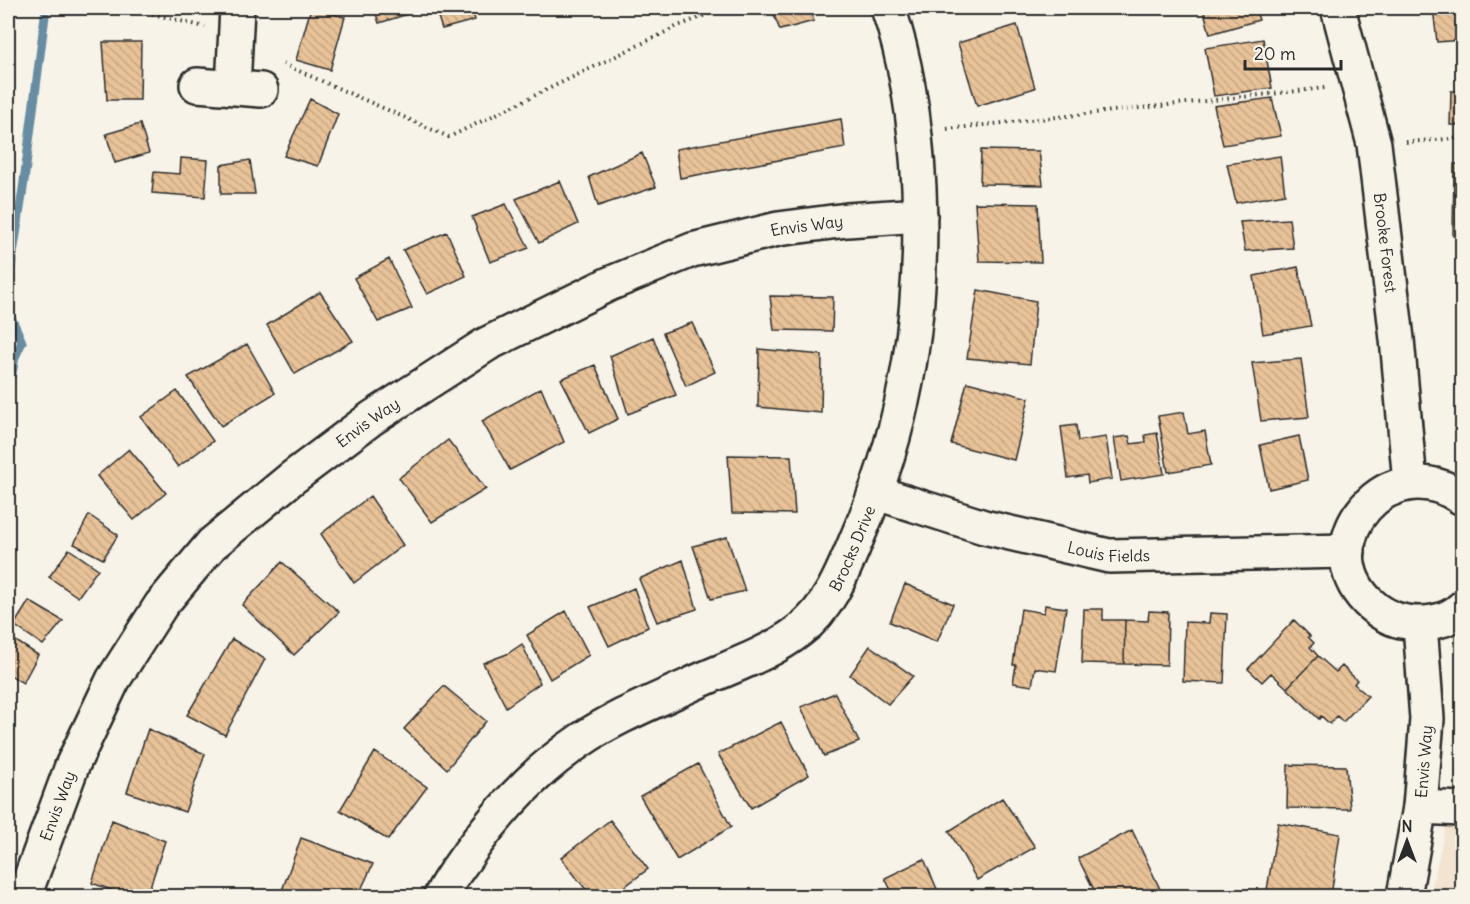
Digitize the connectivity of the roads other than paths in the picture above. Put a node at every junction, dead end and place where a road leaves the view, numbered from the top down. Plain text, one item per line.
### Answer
1 (888, 8) edge
2 (1338, 8) edge
3 (237, 21) edge
4 (197, 85) dead end
5 (920, 215) junction
6 (1410, 483) junction
7 (877, 493) junction
8 (1462, 498) edge
9 (1348, 551) junction
10 (1462, 608) edge
11 (1420, 624) junction
12 (1420, 807) junction
13 (1462, 809) edge
14 (24, 897) edge
15 (441, 897) edge
16 (1404, 897) edge

1 - 5 street, Brocks Drive
2 - 6 street, Brooke Forest
3 - 4 street
5 - 7 street, Brocks Drive
5 - 14 street, Envis Way
6 - 8 street
6 - 9 street
7 - 9 street, Louis Fields
7 - 15 street, Brocks Drive
9 - 11 street
10 - 11 street
11 - 12 street, Envis Way
12 - 13 street
12 - 16 street, Envis Way

